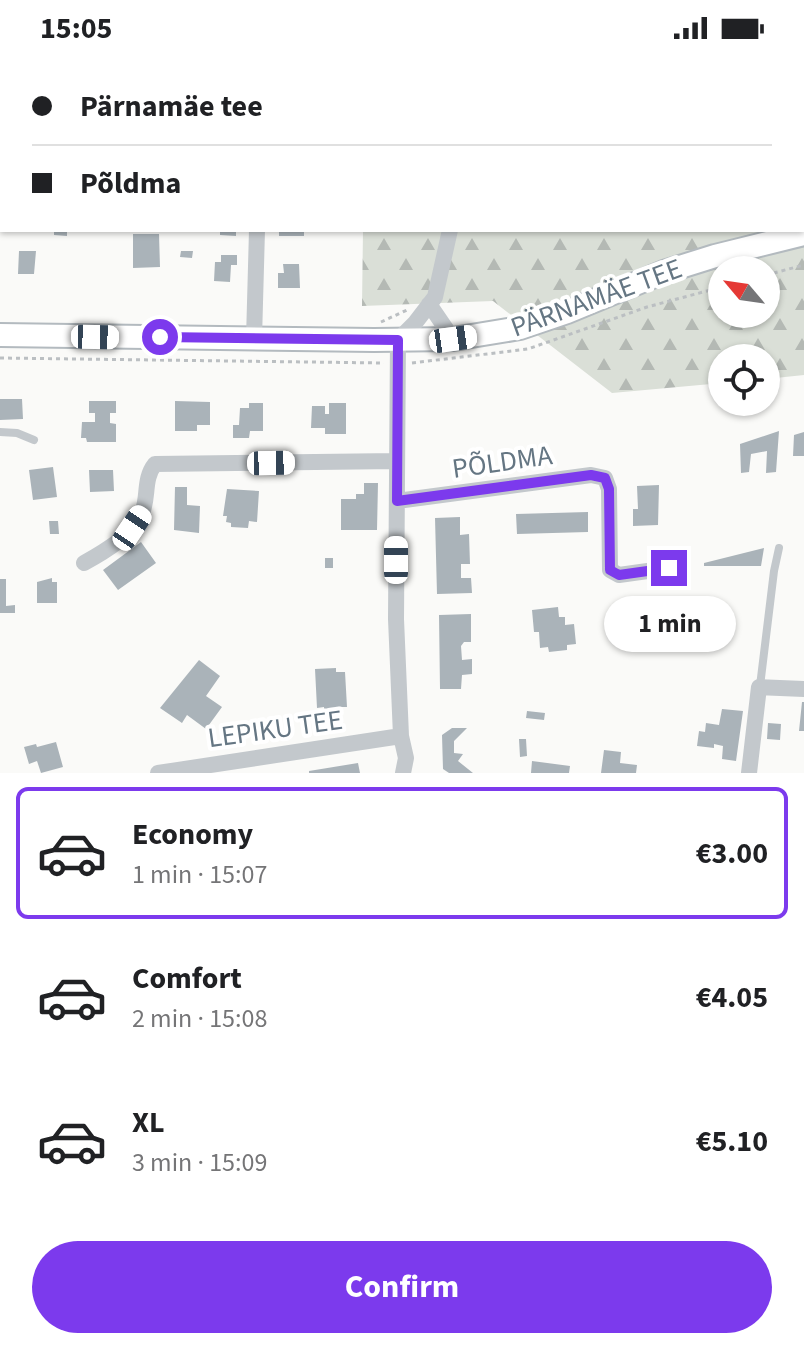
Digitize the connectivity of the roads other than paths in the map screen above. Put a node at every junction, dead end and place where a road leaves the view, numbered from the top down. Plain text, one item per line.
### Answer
1 (257, 232) edge
2 (450, 232) edge
3 (804, 234) edge
4 (429, 304) junction
5 (0, 335) edge
6 (254, 339) junction
7 (453, 339) junction
8 (398, 340) junction
9 (0, 432) edge
10 (34, 440) dead end
11 (397, 461) junction
12 (397, 501) junction
13 (779, 548) dead end
14 (84, 563) dead end
15 (669, 568) dead end
16 (759, 687) junction
17 (804, 689) edge
18 (401, 736) junction
19 (407, 768) edge
20 (158, 773) edge
21 (749, 773) edge

1 - 6 street
2 - 4 street
3 - 7 main road, PÄRNAMÄE TEE
4 - 7 street
4 - 8 street
5 - 6 main road, PÄRNAMÄE TEE
6 - 8 main road, PÄRNAMÄE TEE
7 - 8 main road, PÄRNAMÄE TEE
8 - 11 street
9 - 10 lane
11 - 12 street
11 - 14 street
12 - 15 street, PÕLDMA
12 - 18 street
13 - 16 lane
16 - 17 street
16 - 21 street
18 - 19 street
18 - 20 street, LEPIKU TEE

